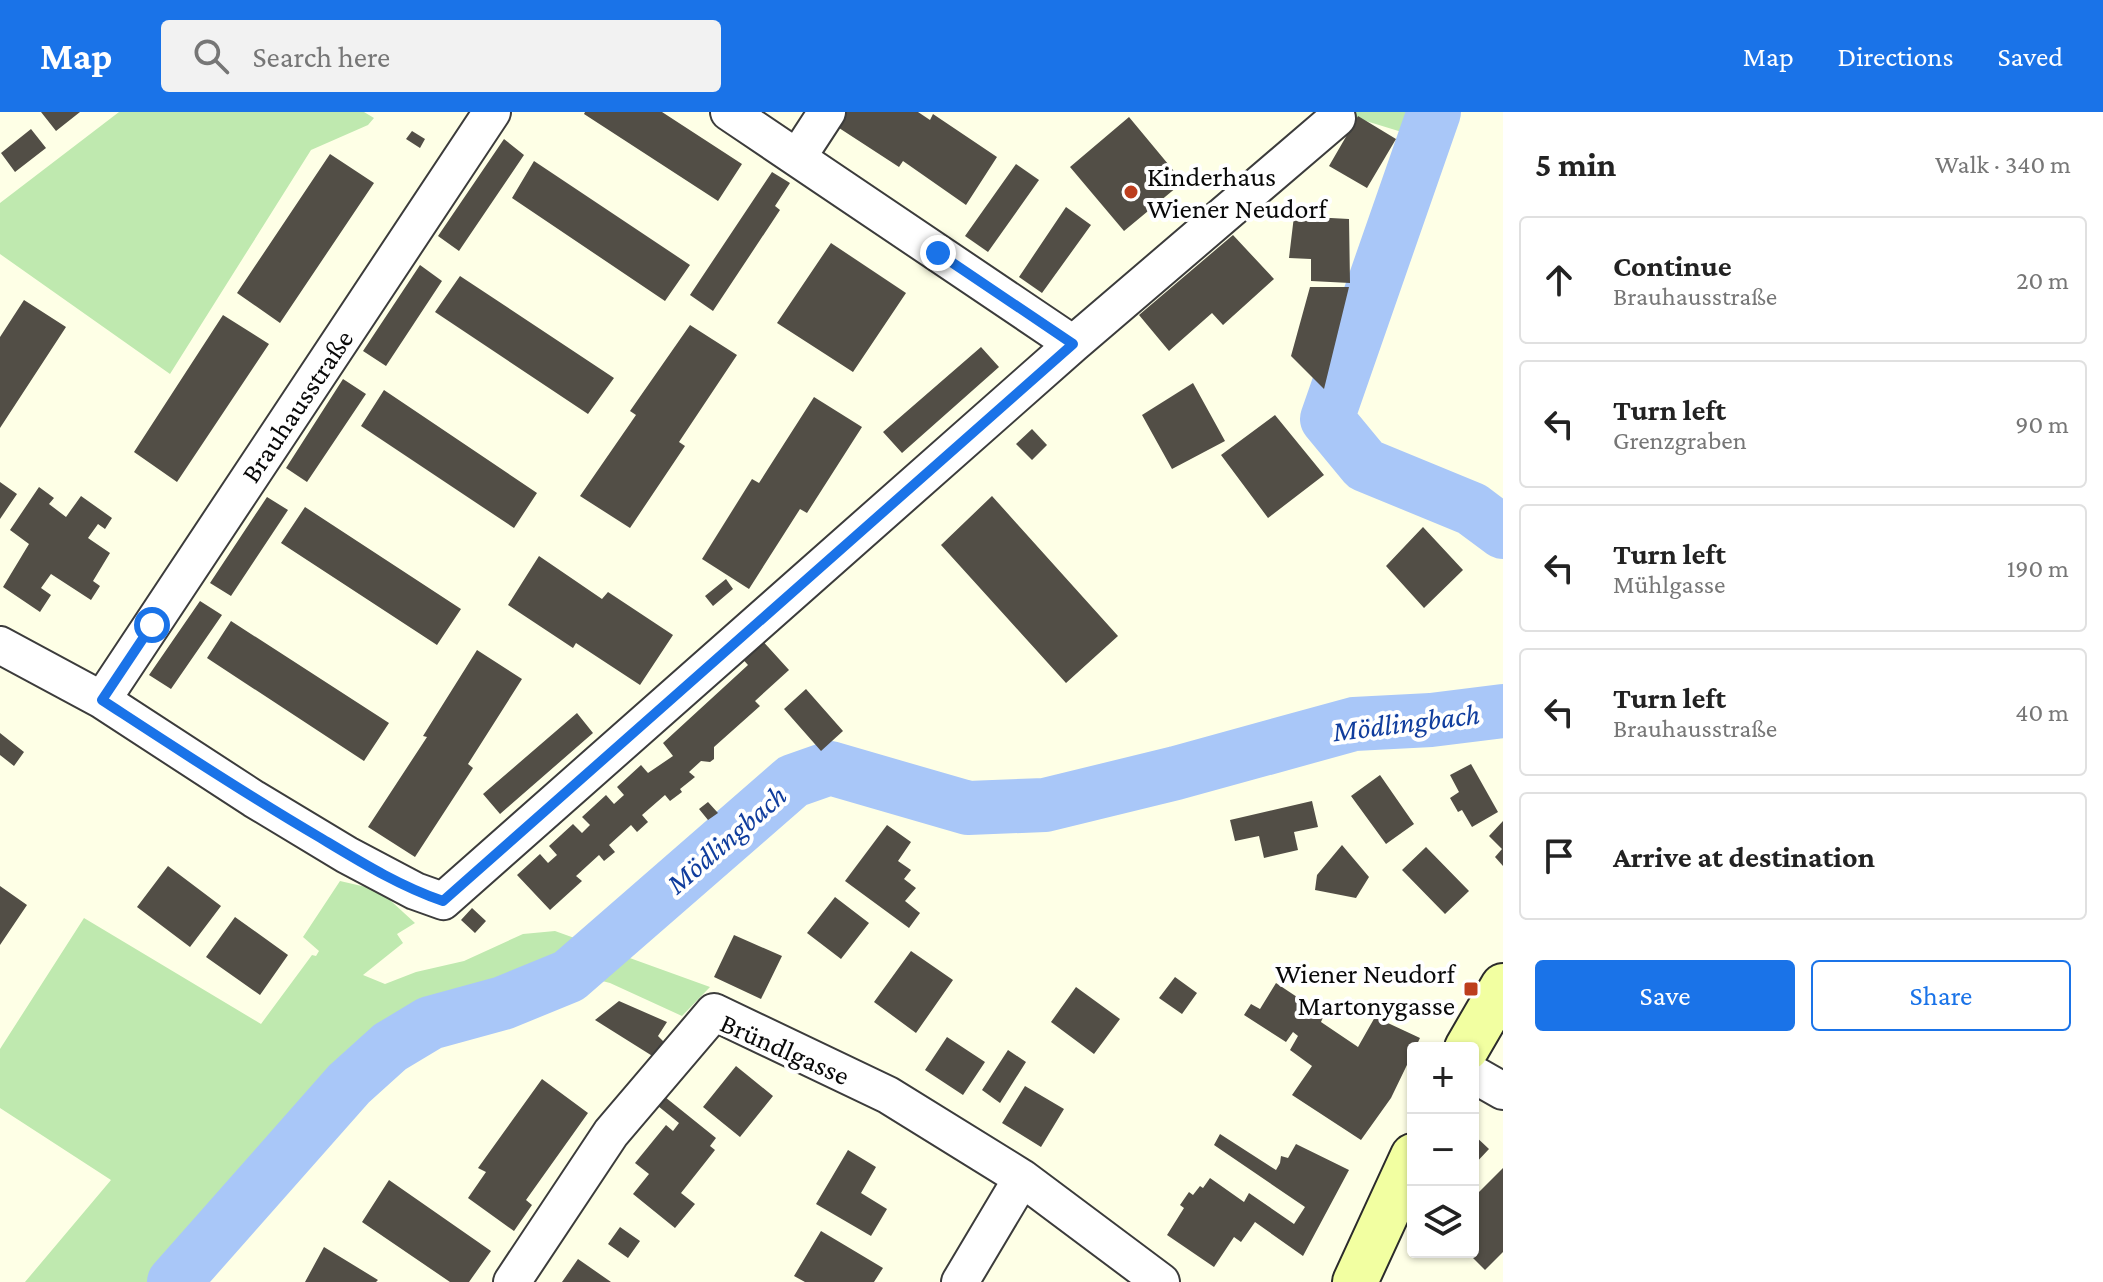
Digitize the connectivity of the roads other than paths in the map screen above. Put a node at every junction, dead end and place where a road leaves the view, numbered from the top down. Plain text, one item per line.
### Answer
1 (492, 112) edge
2 (729, 112) edge
3 (827, 112) edge
4 (1337, 118) dead end
5 (797, 158) junction
6 (1073, 344) junction
7 (0, 645) edge
8 (102, 700) junction
9 (1503, 986) edge
10 (1470, 1042) edge
11 (1479, 1077) edge
12 (1503, 1091) edge
13 (1407, 1169) edge
14 (1022, 1178) junction
15 (512, 1282) edge
16 (960, 1282) edge
17 (1161, 1282) edge
18 (1355, 1282) edge

1 - 8 street, Brauhausstraße
2 - 5 street
3 - 5 street
4 - 6 street
5 - 6 street
6 - 8 street
7 - 8 street
9 - 10 street
11 - 12 street
13 - 18 street
14 - 15 street, Bründlgasse
14 - 16 street
14 - 17 street, Bründlgasse

